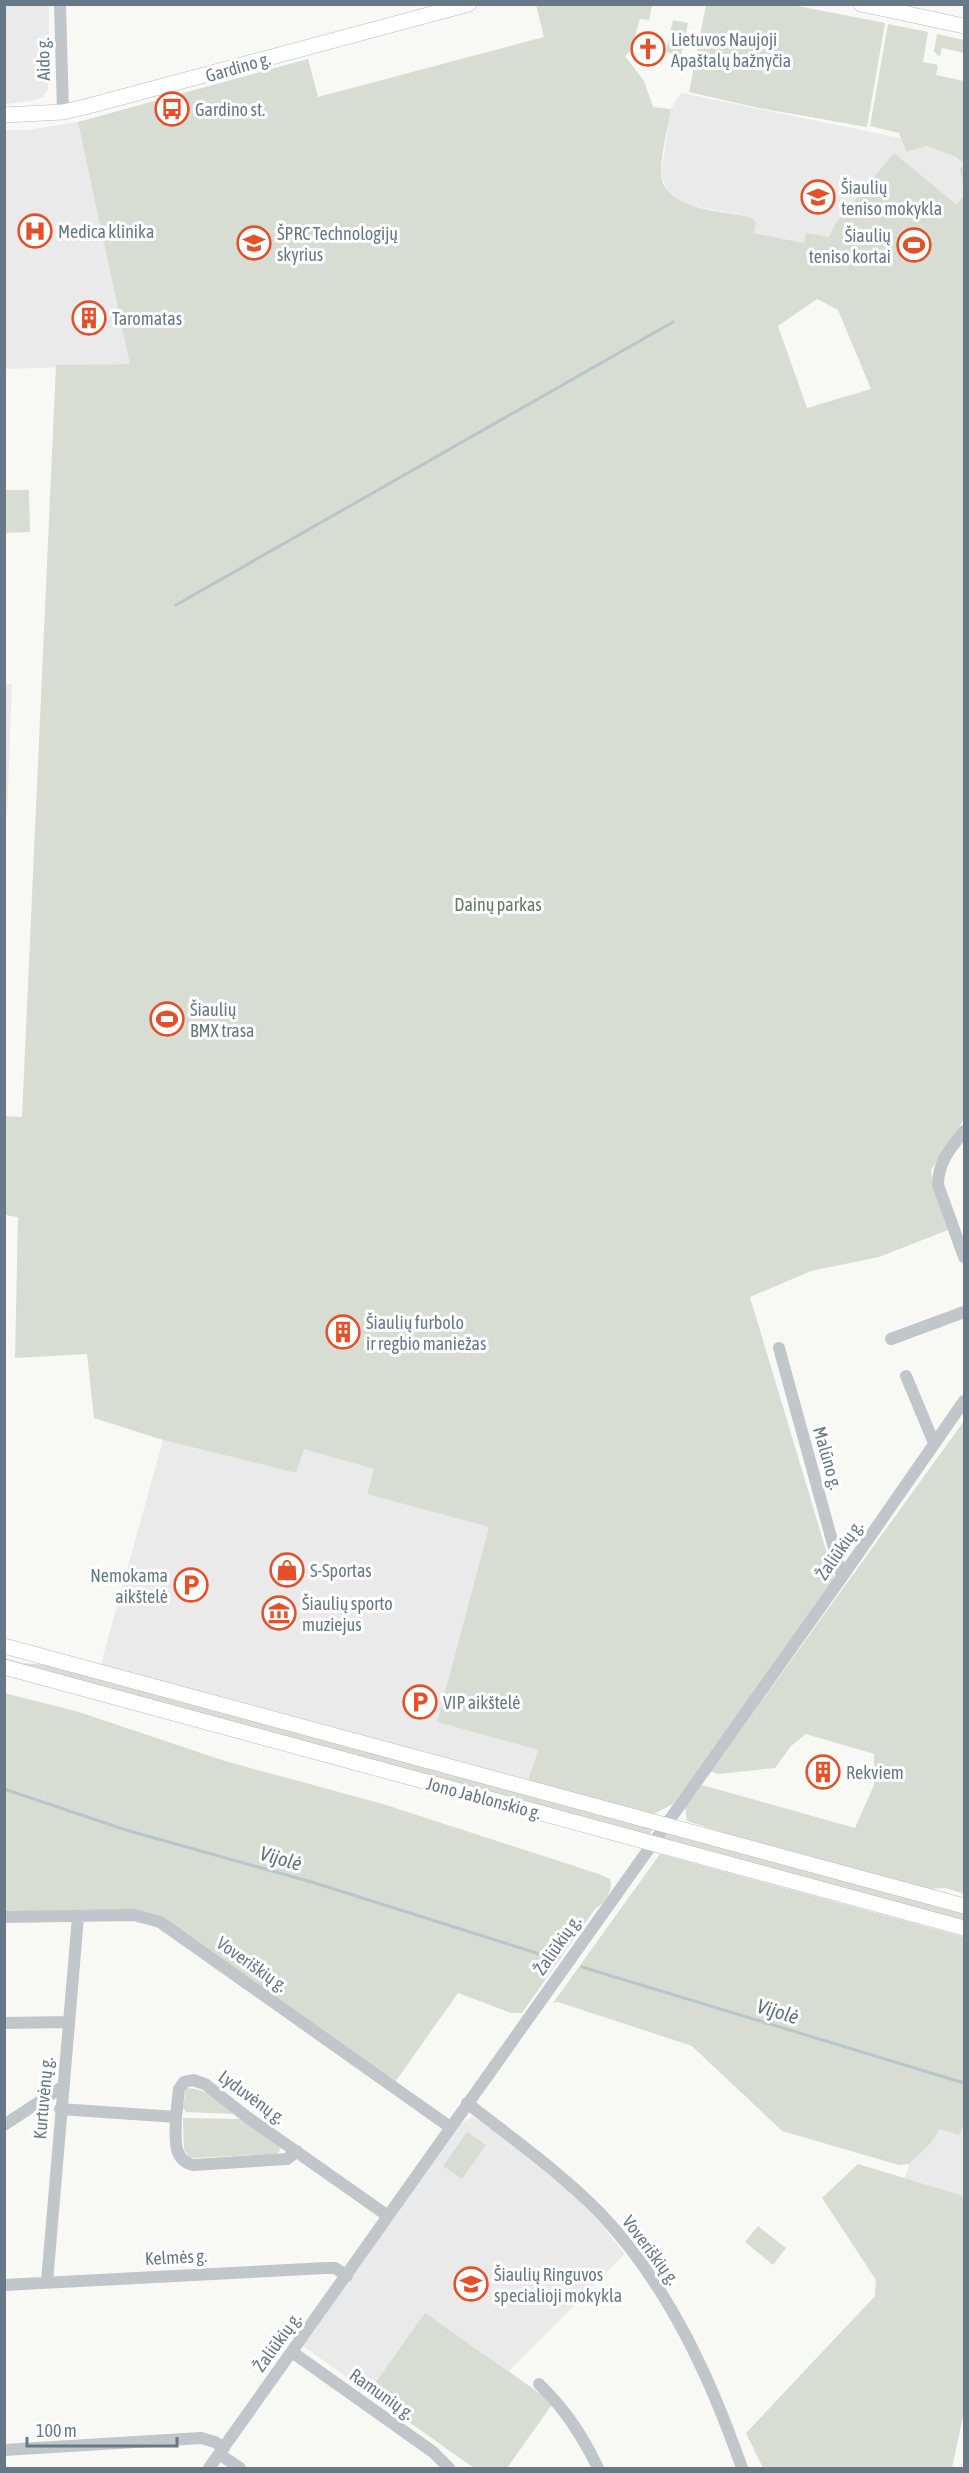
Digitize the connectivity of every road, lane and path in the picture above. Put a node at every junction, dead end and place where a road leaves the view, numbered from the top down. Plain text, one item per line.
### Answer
1 (60, 4) edge
2 (469, 4) edge
3 (861, 4) edge
4 (964, 26) edge
5 (63, 112) junction
6 (4, 116) edge
7 (964, 1131) edge
8 (964, 1257) edge
9 (964, 1311) edge
10 (891, 1339) dead end
11 (779, 1348) dead end
12 (906, 1376) dead end
13 (964, 1401) edge
14 (934, 1443) junction
15 (842, 1576) junction
16 (4, 1646) edge
17 (4, 1667) edge
18 (664, 1824) junction
19 (651, 1844) junction
20 (964, 1906) edge
21 (4, 1917) edge
22 (78, 1917) junction
23 (964, 1928) edge
24 (67, 2022) junction
25 (4, 2023) edge
26 (62, 2087) junction
27 (467, 2103) junction
28 (60, 2109) junction
29 (176, 2117) junction
30 (4, 2125) edge
31 (450, 2127) junction
32 (297, 2151) junction
33 (388, 2216) junction
34 (347, 2276) junction
35 (47, 2282) junction
36 (4, 2285) edge
37 (292, 2352) junction
38 (539, 2384) dead end
39 (4, 2450) edge
40 (221, 2451) junction
41 (209, 2469) edge
42 (240, 2469) edge
43 (449, 2469) edge
44 (598, 2469) edge
45 (742, 2469) edge

1 - 5 street, Aido g.
2 - 5 main road, Gardino g.
3 - 4 main road
5 - 6 main road, Gardino g.
7 - 8 street
9 - 10 street
11 - 15 street, Malūno g.
12 - 14 street
13 - 14 street, Žaliūkių g.
14 - 15 street, Žaliūkių g.
15 - 18 street, Žaliūkių g.
16 - 18 main road, Jono Jablonskio g.
17 - 19 main road, Jono Jablonskio g.
18 - 19 street, Žaliūkių g.
18 - 20 main road, Jono Jablonskio g.
19 - 23 main road, Jono Jablonskio g.
19 - 27 street, Žaliūkių g.
21 - 22 street, Voveriškių g.
22 - 24 street, Kurtuvėnų g.
22 - 31 street, Voveriškių g.
24 - 25 street
24 - 26 street, Kurtuvėnų g.
26 - 28 street, Kurtuvėnų g.
26 - 30 street
27 - 31 street, Žaliūkių g.
27 - 45 street, Voveriškių g.
28 - 29 street
28 - 35 street, Kurtuvėnų g.
29 - 32 street, Lyduvėnų g.
29 - 32 street, Lyduvėnų g.
31 - 33 street, Žaliūkių g.
32 - 33 street, Lyduvėnų g.
33 - 34 street, Žaliūkių g.
34 - 35 street, Kelmės g.
34 - 37 street, Žaliūkių g.
35 - 36 street, Kelmės g.
37 - 40 street, Žaliūkių g.
37 - 43 street, Ramunių g.
38 - 44 street
39 - 40 street
40 - 41 street, Žaliūkių g.
40 - 42 street

